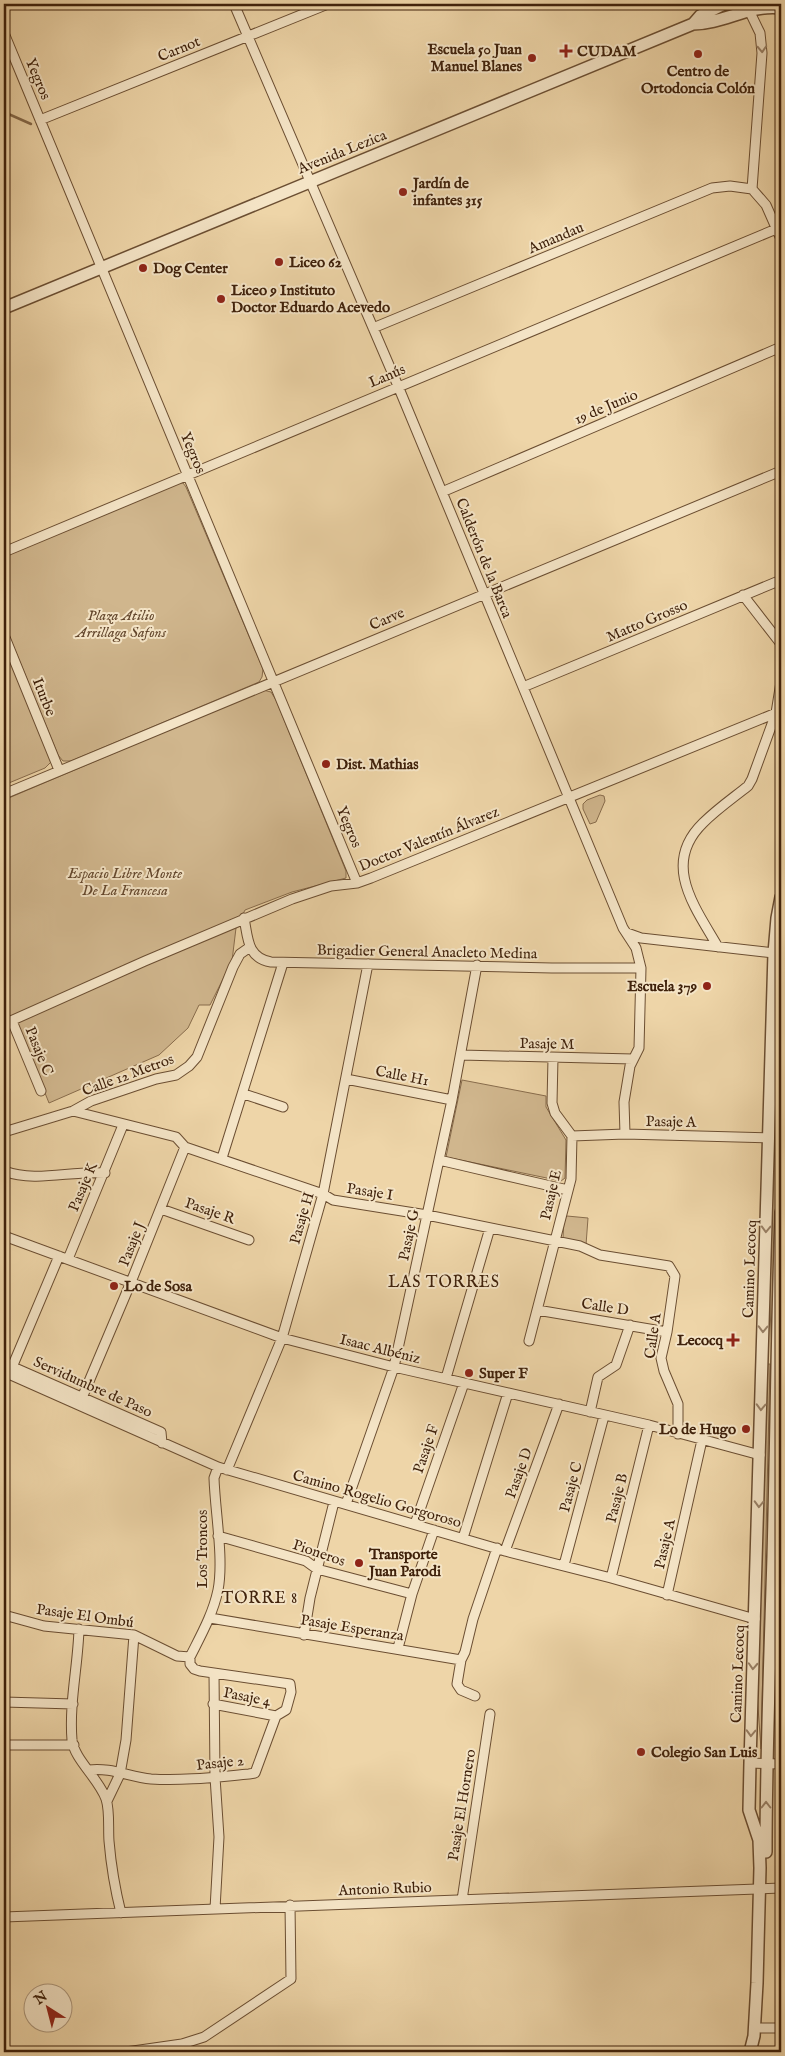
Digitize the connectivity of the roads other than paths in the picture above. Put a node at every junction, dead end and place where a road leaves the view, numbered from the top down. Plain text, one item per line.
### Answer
1 (234, 4) edge
2 (328, 4) edge
3 (724, 4) edge
4 (748, 7) edge
5 (781, 8) edge
6 (693, 24) junction
7 (4, 33) edge
8 (248, 37) junction
9 (40, 120) junction
10 (309, 182) junction
11 (752, 189) junction
12 (779, 228) edge
13 (781, 239) edge
14 (101, 268) junction
15 (4, 308) edge
16 (374, 328) junction
17 (781, 348) edge
18 (398, 386) junction
19 (781, 471) edge
20 (187, 474) junction
21 (442, 492) junction
22 (4, 552) edge
23 (781, 580) edge
24 (484, 593) junction
25 (743, 595) junction
26 (4, 635) edge
27 (781, 644) edge
28 (273, 681) junction
29 (781, 682) edge
30 (523, 687) junction
31 (779, 712) edge
32 (59, 770) junction
33 (4, 794) edge
34 (569, 796) junction
35 (357, 883) junction
36 (781, 897) edge
37 (244, 918) junction
38 (626, 933) junction
39 (250, 947) junction
40 (718, 947) junction
41 (778, 953) edge
42 (284, 964) junction
43 (368, 964) junction
44 (477, 965) junction
45 (641, 968) junction
46 (8, 1023) edge
47 (460, 1055) junction
48 (553, 1058) junction
49 (633, 1059) junction
50 (346, 1080) junction
51 (41, 1091) dead end
52 (244, 1094) junction
53 (452, 1100) junction
54 (283, 1107) dead end
55 (73, 1111) junction
56 (123, 1125) junction
57 (4, 1132) edge
58 (624, 1134) junction
59 (572, 1136) junction
60 (770, 1138) junction
61 (185, 1147) junction
62 (222, 1158) junction
63 (439, 1160) junction
64 (4, 1171) edge
65 (105, 1173) junction
66 (568, 1190) junction
67 (323, 1194) junction
68 (161, 1209) junction
69 (781, 1212) edge
70 (427, 1215) junction
71 (490, 1228) junction
72 (4, 1236) edge
73 (249, 1240) dead end
74 (554, 1241) junction
75 (64, 1258) junction
76 (780, 1261) edge
77 (673, 1270) joint
78 (131, 1282) junction
79 (538, 1310) junction
80 (630, 1325) junction
81 (668, 1332) junction
82 (282, 1338) junction
83 (529, 1341) dead end
84 (762, 1358) junction
85 (779, 1358) edge
86 (4, 1363) edge
87 (394, 1367) junction
88 (9, 1371) edge
89 (446, 1378) junction
90 (464, 1383) junction
91 (508, 1393) junction
92 (81, 1401) junction
93 (559, 1404) junction
94 (590, 1412) junction
95 (604, 1416) junction
96 (649, 1425) junction
97 (678, 1434) junction
98 (702, 1440) junction
99 (760, 1455) junction
100 (778, 1460) edge
101 (223, 1468) junction
102 (334, 1502) junction
103 (346, 1504) junction
104 (415, 1524) junction
105 (434, 1530) junction
106 (218, 1536) junction
107 (463, 1538) junction
108 (501, 1550) junction
109 (777, 1561) edge
110 (564, 1565) junction
111 (317, 1569) junction
112 (611, 1578) junction
113 (412, 1594) junction
114 (667, 1595) junction
115 (4, 1615) edge
116 (210, 1618) junction
117 (755, 1619) junction
118 (79, 1629) junction
119 (304, 1634) junction
120 (134, 1635) junction
121 (398, 1648) junction
122 (190, 1657) junction
123 (461, 1660) junction
124 (776, 1662) edge
125 (214, 1673) junction
126 (474, 1696) dead end
127 (4, 1702) edge
128 (73, 1704) junction
129 (213, 1704) junction
130 (490, 1714) dead end
131 (276, 1716) junction
132 (4, 1745) edge
133 (74, 1745) junction
134 (750, 1763) junction
135 (766, 1763) junction
136 (781, 1764) edge
137 (89, 1770) junction
138 (120, 1774) junction
139 (215, 1777) junction
140 (107, 1801) junction
141 (781, 1888) edge
142 (763, 1889) junction
143 (462, 1900) junction
144 (290, 1906) junction
145 (215, 1909) junction
146 (121, 1913) junction
147 (4, 1917) edge
148 (761, 2028) junction
149 (781, 2028) edge
150 (126, 2052) edge
151 (750, 2052) edge
152 (757, 2052) edge

1 - 8 street, Calderón de la Barca
2 - 8 street, Carnot
3 - 6 street, Avenida Lezica
4 - 5 street, Avenida Lezica
4 - 6 street, Avenida Lezica
4 -> 11 street
6 - 10 street, Avenida Lezica
7 - 9 street, Yegros
8 - 9 street, Carnot
8 - 10 street, Calderón de la Barca
9 - 14 street, Yegros
10 - 14 street, Avenida Lezica
10 - 16 street, Calderón de la Barca
11 - 12 street
11 - 16 street, Amandau
12 - 13 street
12 - 18 street, Lanús
14 - 15 street, Avenida Lezica
14 - 20 street, Yegros
16 - 18 street, Calderón de la Barca
17 - 21 street, 19 de Junio
18 - 20 street, Lanús
18 - 21 street, Calderón de la Barca
19 - 24 street, Carve
20 - 22 street, Lanús
20 - 28 street, Yegros
21 - 24 street, Calderón de la Barca
23 - 25 street, Matto Grosso
24 - 28 street, Carve
24 - 30 street, Calderón de la Barca
25 - 27 street
25 - 30 street, Matto Grosso
26 - 32 street, Iturbe
28 - 32 street, Carve
28 - 35 street, Yegros
29 - 31 street
30 - 34 street, Calderón de la Barca
31 - 34 street, Doctor Valentín Álvarez
31 - 40 street
32 - 33 street, Carve
34 - 35 street, Doctor Valentín Álvarez
34 - 38 street, Calderón de la Barca
35 - 37 street, Doctor Valentín Álvarez
36 - 41 street, Camino Lecocq
37 - 39 street
37 - 46 street, Doctor Valentín Álvarez
38 - 40 street
38 - 45 street, Calderón de la Barca
39 - 42 street, Brigadier General Anacleto Medina
39 - 55 street, Calle 12 Metros
40 - 41 street
41 - 60 street, Camino Lecocq
42 - 43 street, Brigadier General Anacleto Medina
42 - 52 street
43 - 44 street, Brigadier General Anacleto Medina
43 - 50 street, Pasaje H
44 - 45 street, Brigadier General Anacleto Medina
44 - 47 street, Pasaje G
45 - 49 street, Calderón de la Barca
46 - 51 street, Pasaje C
47 - 48 street, Pasaje M
47 - 53 street, Pasaje G
48 - 49 street, Pasaje M
48 - 59 street
49 - 58 street, Calderón de la Barca
50 - 53 street, Calle H1
50 - 67 street, Pasaje H
52 - 54 street
52 - 62 street
53 - 63 street, Pasaje G
55 - 56 street, Pasaje I
55 - 57 street, Calle 12 Metros
56 - 61 street, Pasaje I
56 - 65 street, Pasaje K
58 - 59 street, Pasaje A
58 - 60 street, Pasaje A
59 - 66 street, Pasaje E
60 -> 84 street, Camino Lecocq
61 - 62 street, Pasaje I
61 - 68 street, Pasaje J
62 - 67 street, Pasaje I
63 - 66 street
63 - 70 street, Pasaje G
64 - 65 street
65 - 75 street, Pasaje K
66 - 74 street, Pasaje E
67 - 70 street, Pasaje I
67 - 82 street, Pasaje H
68 - 73 street, Pasaje R
68 - 78 street, Pasaje J
69 - 76 street, Camino Lecocq
70 - 71 street, Pasaje I
70 - 87 street, Pasaje G
71 - 74 street, Pasaje I
71 - 89 street
72 - 75 street, Isaac Albéniz
74 - 77 street, Pasaje I
74 - 79 street, Pasaje E
75 - 78 street, Isaac Albéniz
75 - 88 street, Pasaje K
76 - 85 street, Camino Lecocq
77 - 81 street, Calle A
78 - 82 street, Isaac Albéniz
78 - 92 street, Pasaje J
79 - 80 street, Calle D
79 - 83 street, Pasaje E
80 - 81 street, Calle D
80 - 94 street
81 - 97 street, Calle A
82 - 87 street, Isaac Albéniz
82 - 101 street, Pasaje H
84 - 85 street
84 -> 99 street, Camino Lecocq
85 - 100 street, Camino Lecocq
86 - 88 street, Servidumbre de Paso
87 - 89 street, Isaac Albéniz
87 - 103 street, Pasaje G
88 - 92 street, Camino Rogelio Gorgoroso
89 - 90 street, Isaac Albéniz
90 - 91 street, Isaac Albéniz
90 - 104 street, Pasaje F
91 - 93 street, Isaac Albéniz
91 - 107 street
92 - 101 street, Camino Rogelio Gorgoroso
93 - 94 street, Isaac Albéniz
93 - 108 street, Pasaje D
94 - 95 street, Isaac Albéniz
95 - 96 street, Isaac Albéniz
95 - 110 street, Pasaje C
96 - 97 street, Isaac Albéniz
96 - 112 street, Pasaje B
97 - 98 street, Isaac Albéniz
98 - 99 street, Isaac Albéniz
98 - 114 street, Pasaje A
99 -> 117 street, Camino Lecocq
100 - 109 street, Camino Lecocq
101 - 102 street, Camino Rogelio Gorgoroso
101 - 106 street, Los Troncos
102 - 103 street, Camino Rogelio Gorgoroso
102 - 111 street
103 - 104 street, Camino Rogelio Gorgoroso
104 - 105 street, Camino Rogelio Gorgoroso
105 - 107 street, Camino Rogelio Gorgoroso
105 - 113 street
106 - 111 street, Pioneros
106 - 116 street, Los Troncos
107 - 108 street, Camino Rogelio Gorgoroso
108 - 110 street, Camino Rogelio Gorgoroso
108 - 123 street, Pasaje D
109 - 124 street, Camino Lecocq
110 - 112 street, Camino Rogelio Gorgoroso
111 - 113 street, Pioneros
111 - 119 street
112 - 114 street, Camino Rogelio Gorgoroso
113 - 121 street
114 - 117 street, Camino Rogelio Gorgoroso
115 - 118 street, Pasaje El Ombú
116 - 119 street, Pasaje Esperanza
116 - 122 street, Los Troncos
117 -> 134 street, Camino Lecocq
118 - 120 street, Pasaje El Ombú
118 - 128 street
119 - 121 street, Pasaje Esperanza
120 - 122 street, Pasaje El Ombú
120 - 138 street
121 - 123 street, Pasaje Esperanza
122 - 125 street
123 - 126 street, Pasaje D
124 - 135 street, Camino Lecocq
125 - 129 street
125 - 131 street, Pasaje 2
127 - 128 street
128 - 133 street
129 - 131 street, Pasaje 4
129 - 139 street
130 - 143 street, Pasaje El Hornero
131 - 139 street, Pasaje 2
132 - 133 street
133 - 137 street
134 - 135 street
134 - 142 street, Camino Lecocq
135 - 136 street
142 -> 135 street, Camino Lecocq
137 - 138 street, Pasaje 2
137 - 140 street
138 - 139 street, Pasaje 2
138 - 140 street
139 - 145 street
140 - 146 street
141 - 142 street, Antonio Rubio
142 - 143 street, Antonio Rubio
142 - 148 street, Camino Lecocq
142 - 151 street, Camino Lecocq
143 - 144 street, Antonio Rubio
144 - 145 street, Antonio Rubio
144 - 150 street
145 - 146 street, Antonio Rubio
146 - 147 street, Antonio Rubio
148 - 149 street
148 - 152 street, Camino Lecocq

